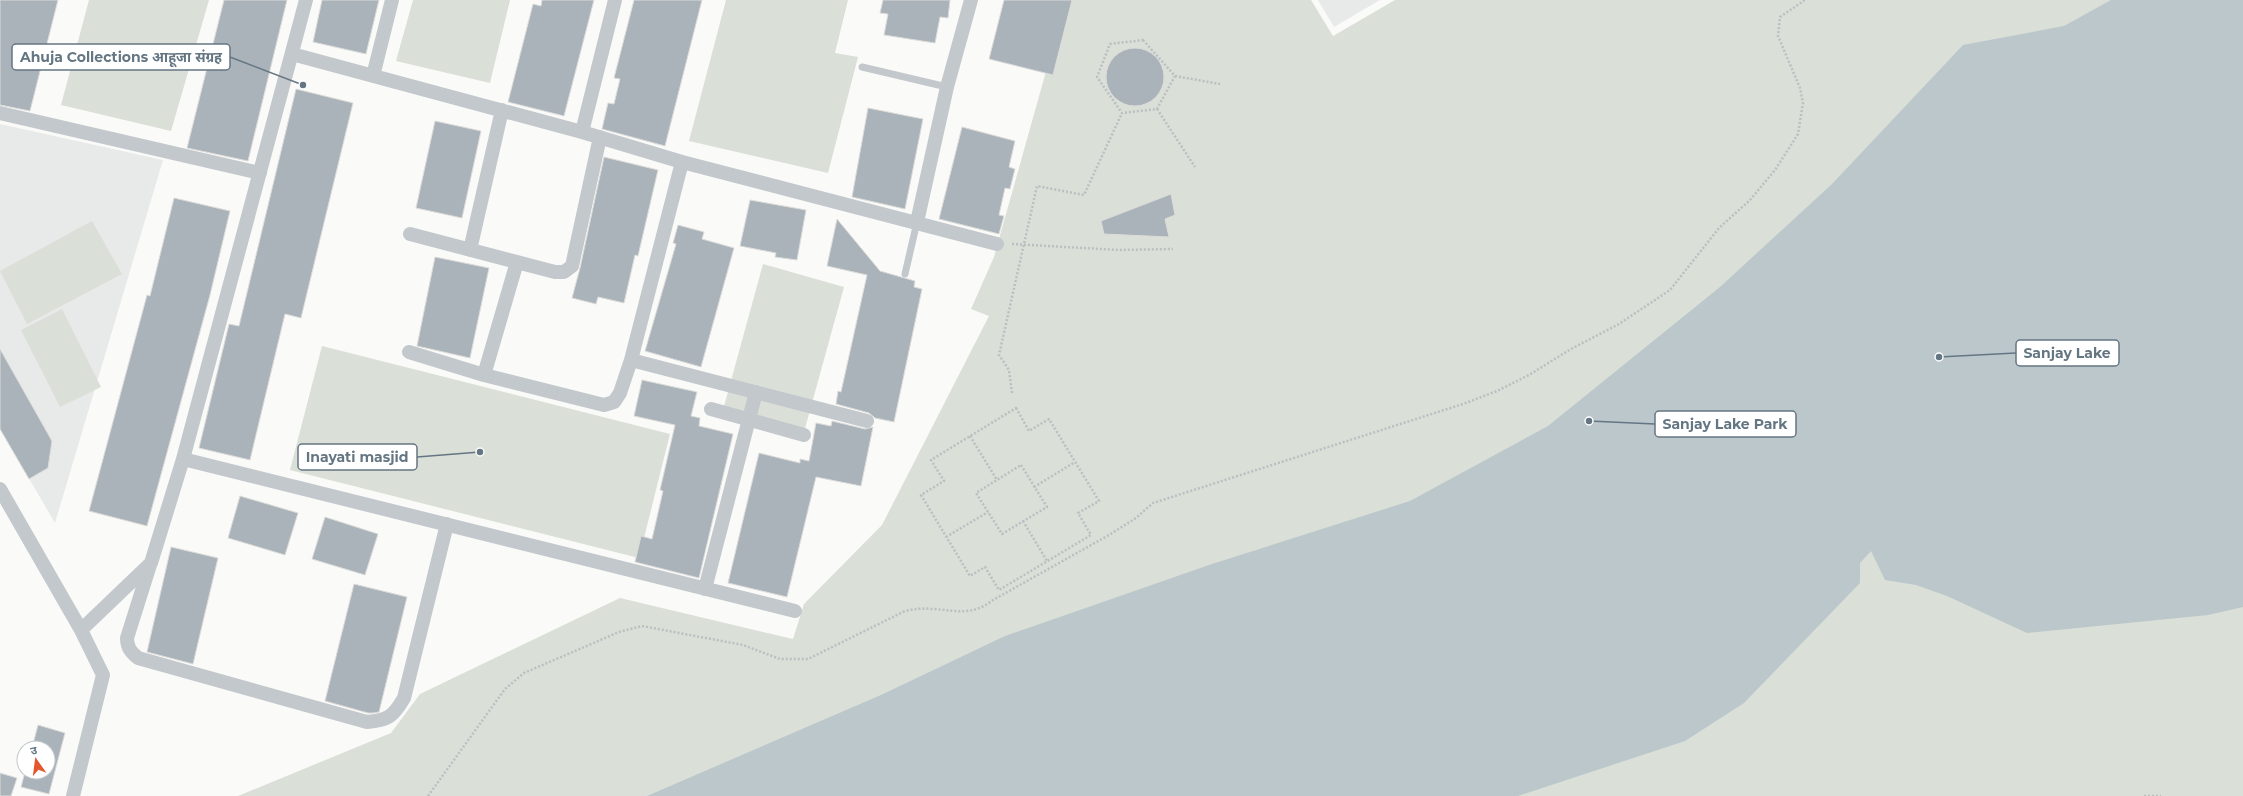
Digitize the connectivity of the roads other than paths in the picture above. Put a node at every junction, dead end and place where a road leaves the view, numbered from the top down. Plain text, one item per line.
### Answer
1 (306, 0) edge
2 (392, 0) edge
3 (615, 0) edge
4 (971, 0) edge
5 (292, 54) junction
6 (862, 68) dead end
7 (373, 76) junction
8 (947, 86) junction
9 (502, 110) junction
10 (0, 113) edge
11 (582, 132) junction
12 (600, 137) junction
13 (682, 162) junction
14 (260, 173) junction
15 (917, 222) junction
16 (410, 234) dead end
17 (998, 244) dead end
18 (470, 250) junction
19 (517, 262) junction
20 (905, 274) dead end
21 (409, 352) dead end
22 (631, 360) junction
23 (484, 375) junction
24 (756, 392) junction
25 (711, 409) dead end
26 (750, 421) junction
27 (867, 421) dead end
28 (804, 436) dead end
29 (183, 459) junction
30 (0, 489) edge
31 (447, 524) junction
32 (151, 562) junction
33 (705, 589) junction
34 (795, 611) dead end
35 (81, 630) junction
36 (73, 796) edge

1 - 5 street
2 - 7 street
3 - 11 street
4 - 8 street
5 - 7 street
5 - 14 street
6 - 8 lane
7 - 9 street
8 - 15 street
9 - 11 street
9 - 18 street
10 - 14 street
11 - 12 street
12 - 13 street
12 - 19 street
13 - 15 street
13 - 22 street
14 - 29 street
15 - 17 street
15 - 20 lane
16 - 18 street
18 - 19 street
19 - 23 street
21 - 23 street
22 - 23 street
22 - 24 street
24 - 26 street
24 - 27 street
25 - 26 street
26 - 28 street
26 - 33 street
29 - 31 street
29 - 32 street
30 - 35 street
31 - 32 street
31 - 33 street
32 - 35 street
33 - 34 street
35 - 36 street

